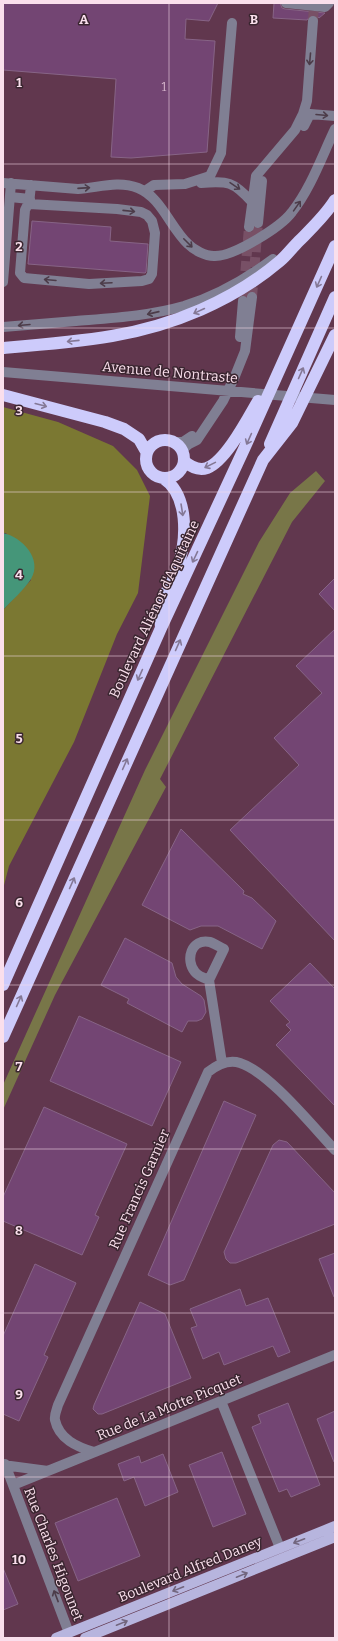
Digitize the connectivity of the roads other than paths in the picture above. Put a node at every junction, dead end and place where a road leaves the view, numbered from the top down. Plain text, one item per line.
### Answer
1 (286, 3) edge
2 (329, 3) edge
3 (313, 21) tunnel mouth
4 (232, 23) dead end
5 (335, 116) edge
6 (335, 129) edge
7 (7, 183) edge
8 (185, 184) junction
9 (31, 185) junction
10 (61, 187) junction
11 (145, 191) junction
12 (10, 197) junction
13 (335, 200) edge
14 (30, 202) junction
15 (59, 205) junction
16 (251, 205) junction
17 (299, 241) junction
18 (335, 246) edge
19 (3, 282) edge
20 (335, 298) edge
21 (248, 299) tunnel mouth
22 (3, 327) edge
23 (334, 338) edge
24 (3, 348) edge
25 (281, 367) junction
26 (3, 372) edge
27 (3, 395) edge
28 (335, 400) edge
29 (180, 451) junction
30 (147, 453) junction
31 (263, 460) junction
32 (163, 478) junction
33 (161, 628) junction
34 (209, 980) dead end
35 (3, 985) edge
36 (3, 1037) edge
37 (222, 1063) junction
38 (335, 1150) edge
39 (335, 1355) edge
40 (221, 1401) junction
41 (94, 1452) junction
42 (4, 1465) edge
43 (48, 1471) junction
44 (13, 1485) junction
45 (335, 1526) edge
46 (335, 1537) edge
47 (280, 1548) junction
48 (69, 1633) junction
49 (56, 1638) edge
50 (85, 1638) edge

1 - 2 street
3 -> 16 street
4 - 8 street
16 -> 5 street
11 -> 6 street
7 - 9 street
7 - 12 street
8 - 11 street
8 -> 16 street
9 - 10 street
9 - 14 street
10 -> 11 street
10 - 15 street
12 - 14 street
12 - 19 street
13 - 17 highway
14 - 15 street
15 -> 14 street
17 -> 22 street
17 -> 24 highway
18 -> 25 highway, Boulevard Aliénor d'Aquitaine
31 -> 20 highway
21 - 29 street
23 - 31 highway
25 -> 29 highway
25 -> 33 highway, Boulevard Aliénor d'Aquitaine
26 - 28 street, Avenue de Nontraste
27 -> 30 highway
29 - 30 highway
29 - 32 highway
30 - 32 highway
36 -> 31 highway
32 -> 33 highway
33 -> 35 highway, Boulevard Aliénor d'Aquitaine
34 - 37 street
37 - 38 street
37 - 41 street, Rue Francis Garnier
39 - 40 street, Rue de La Motte Picquet
40 - 41 street, Rue de La Motte Picquet
40 - 47 street
41 - 43 street, Rue de La Motte Picquet
42 - 43 street
42 - 44 street, Rue Charles Higounet
43 - 44 street, Rue de La Motte Picquet
48 -> 44 street, Rue Charles Higounet
45 -> 47 main road, Boulevard Alfred Daney
50 -> 46 main road, Boulevard Alfred Daney
47 -> 48 main road, Boulevard Alfred Daney
48 - 49 main road, Boulevard Alfred Daney

